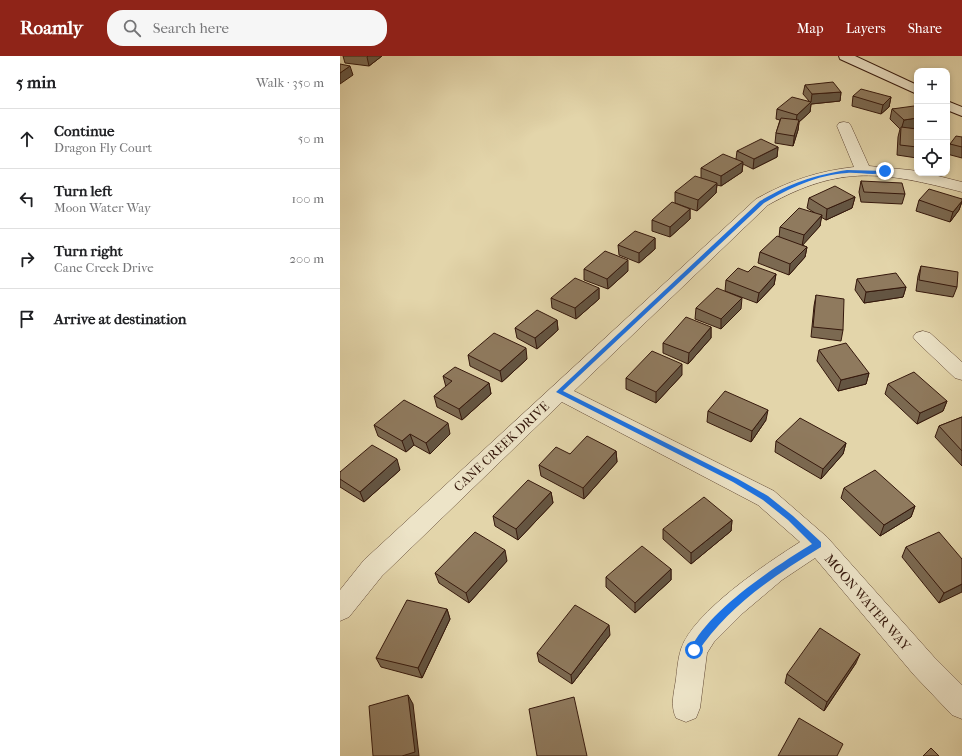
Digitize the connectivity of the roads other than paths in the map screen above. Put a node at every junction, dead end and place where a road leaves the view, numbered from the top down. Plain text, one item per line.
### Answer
1 (845, 56) edge
2 (914, 89) edge
3 (950, 106) edge
4 (962, 112) edge
5 (844, 126) dead end
6 (863, 171) junction
7 (962, 187) edge
8 (923, 337) dead end
9 (962, 373) edge
10 (559, 392) junction
11 (818, 544) junction
12 (340, 609) edge
13 (962, 705) edge
14 (686, 708) dead end

1 - 2 street
3 - 4 street
5 - 6 street
6 - 7 street, CANE CREEK DRIVE
6 - 10 street, CANE CREEK DRIVE
8 - 9 street
10 - 11 street, MOON WATER WAY
10 - 12 street, CANE CREEK DRIVE
11 - 13 street, MOON WATER WAY
11 - 14 street

